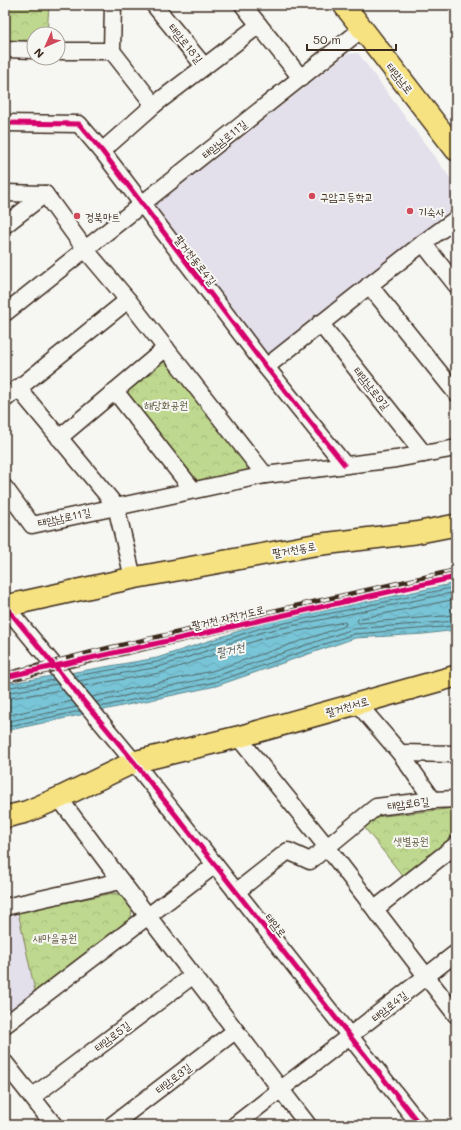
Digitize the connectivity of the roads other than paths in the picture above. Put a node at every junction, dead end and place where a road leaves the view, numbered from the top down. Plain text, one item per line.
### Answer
1 (113, 5) edge
2 (154, 5) edge
3 (243, 5) edge
4 (344, 5) edge
5 (259, 25) junction
6 (362, 29) junction
7 (5, 49) edge
8 (26, 50) edge
9 (66, 50) edge
10 (112, 51) junction
11 (204, 66) junction
12 (301, 78) junction
13 (154, 105) junction
14 (5, 123) edge
15 (456, 150) edge
16 (102, 151) junction
17 (5, 192) edge
18 (45, 194) junction
19 (141, 205) junction
20 (456, 219) edge
21 (5, 225) edge
22 (423, 243) junction
23 (85, 249) junction
24 (369, 285) junction
25 (456, 285) edge
26 (128, 300) junction
27 (5, 313) edge
28 (320, 323) junction
29 (166, 348) junction
30 (266, 367) junction
31 (18, 388) junction
32 (115, 391) junction
33 (456, 393) edge
34 (5, 399) edge
35 (59, 438) junction
36 (456, 448) edge
37 (424, 454) junction
38 (344, 464) junction
39 (265, 475) junction
40 (5, 488) edge
41 (193, 490) junction
42 (116, 506) junction
43 (456, 525) edge
44 (133, 578) junction
45 (5, 606) edge
46 (456, 676) edge
47 (357, 703) junction
48 (238, 737) junction
49 (400, 753) junction
50 (456, 754) edge
51 (134, 762) junction
52 (59, 798) junction
53 (433, 800) junction
54 (456, 800) edge
55 (5, 817) edge
56 (456, 845) edge
57 (327, 847) junction
58 (215, 865) junction
59 (121, 881) junction
60 (236, 892) junction
61 (5, 907) edge
62 (375, 909) junction
63 (147, 918) junction
64 (456, 953) edge
65 (192, 976) junction
66 (426, 976) junction
67 (456, 1015) edge
68 (5, 1025) edge
69 (235, 1031) junction
70 (351, 1036) junction
71 (5, 1063) edge
72 (280, 1090) junction
73 (32, 1097) junction
74 (54, 1125) edge
75 (112, 1125) edge
76 (234, 1125) edge
77 (308, 1125) edge
78 (420, 1125) edge

1 - 10 street
2 - 11 street, 태암로18길
3 - 5 street
4 - 6 main road, 태암남로
5 - 11 street, 태암로18길
5 - 12 street
6 - 12 street, 태암남로11길
6 - 15 main road, 태암남로
7 - 8 street
9 - 10 street
10 - 13 street
11 - 13 street
12 - 19 street, 태암남로11길
13 - 16 street
14 - 16 street, 팔거천동로4길
16 - 19 street, 팔거천동로4길
17 - 18 street
18 - 21 street
18 - 23 street
19 - 23 street, 태암남로11길
19 - 30 street, 팔거천동로4길
20 - 22 street
22 - 24 street
22 - 25 street
23 - 26 street
23 - 27 street, 태암남로11길
24 - 28 street
24 - 33 street
26 - 29 street
26 - 31 street
28 - 30 street
28 - 37 street, 태암남로9길
29 - 32 street
29 - 39 street
30 - 38 street, 팔거천동로4길
31 - 34 street
31 - 35 street
32 - 35 street
32 - 41 street
35 - 42 street
36 - 37 street
37 - 38 street
38 - 39 street
39 - 41 street
40 - 42 street, 태암남로11길
41 - 42 street
42 - 44 street
43 - 44 main road, 팔거천동로
44 - 45 main road, 팔거천동로
45 - 51 street, 태암로
46 - 47 main road, 팔거천서로
47 - 48 main road, 팔거천서로
47 - 49 street
48 - 51 main road, 팔거천서로
48 - 57 street
49 - 50 street
49 - 53 street
51 - 52 main road, 팔거천서로
51 - 58 street, 태암로
52 - 55 main road, 팔거천서로
52 - 59 street
53 - 54 street, 태암로6길
53 - 57 street, 태암로6길
56 - 62 street
57 - 60 street, 태암로6길
57 - 62 street
58 - 60 street, 태암로
58 - 63 street
59 - 61 street
59 - 63 street
60 - 70 street, 태암로
62 - 66 street
63 - 65 street
63 - 68 street
64 - 66 street, 태암로4길
65 - 69 street
65 - 73 street, 태암로5길
66 - 67 street
66 - 70 street, 태암로4길
69 - 72 street
69 - 75 street, 태암로3길
70 - 72 street
70 - 78 street, 태암로
71 - 73 street
72 - 76 street
72 - 77 street
73 - 74 street

